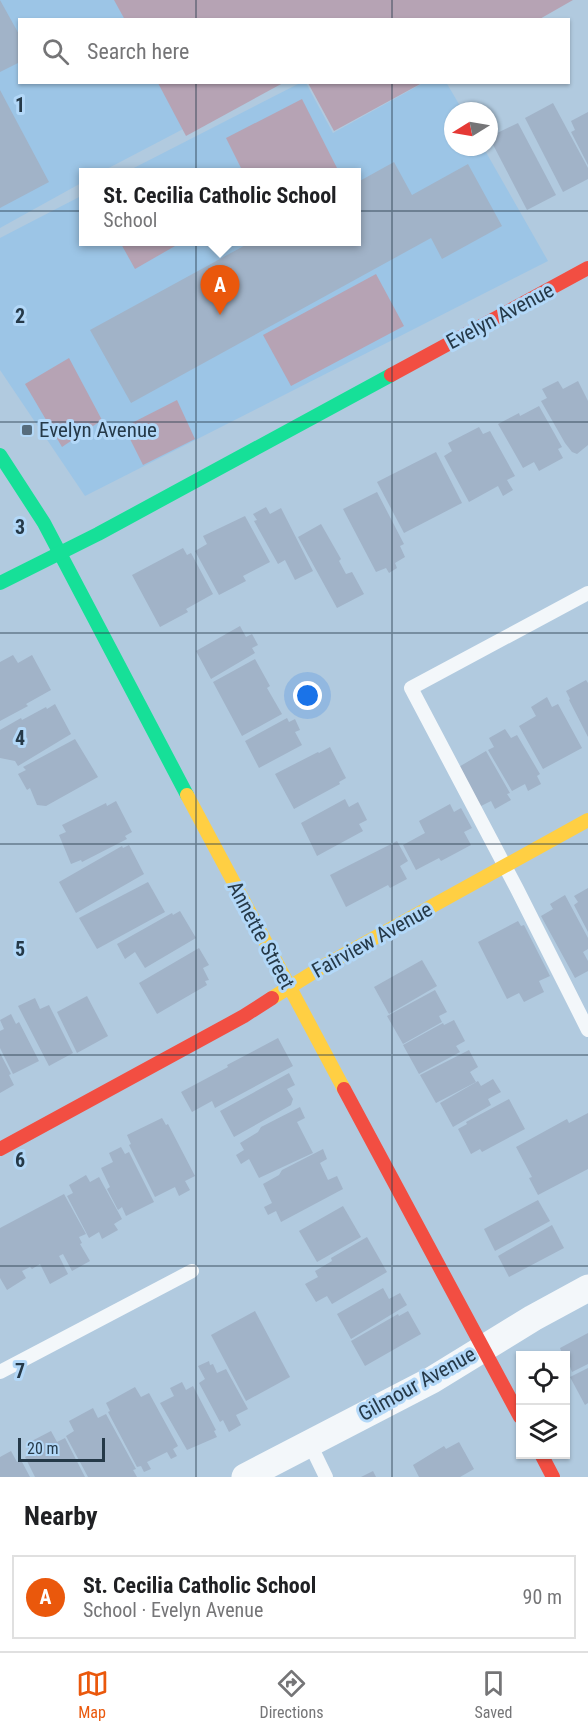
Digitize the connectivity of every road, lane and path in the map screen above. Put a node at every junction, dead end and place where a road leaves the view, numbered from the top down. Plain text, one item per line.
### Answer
1 (588, 268) edge
2 (0, 455) edge
3 (60, 553) junction
4 (0, 583) edge
5 (588, 593) edge
6 (588, 820) edge
7 (504, 866) junction
8 (289, 988) junction
9 (588, 1030) edge
10 (0, 1149) edge
11 (192, 1271) dead end
12 (588, 1288) edge
13 (484, 1348) junction
14 (0, 1372) edge
15 (516, 1409) edge
16 (309, 1442) junction
17 (543, 1459) edge
18 (245, 1477) edge
19 (326, 1477) edge
20 (553, 1477) edge

1 - 3 street, Evelyn Avenue
2 - 3 street, Annette Street
3 - 4 street, Evelyn Avenue
3 - 8 street, Annette Street
5 - 7 lane
6 - 7 street, Fairview Avenue
7 - 8 street, Fairview Avenue
7 - 9 lane
8 - 10 street, Fairview Avenue
8 - 13 street, Annette Street
11 - 14 lane
12 - 13 street, Gilmour Avenue
13 - 15 street, Annette Street
13 - 16 street, Gilmour Avenue
16 - 18 street, Gilmour Avenue
16 - 19 lane
17 - 20 street

